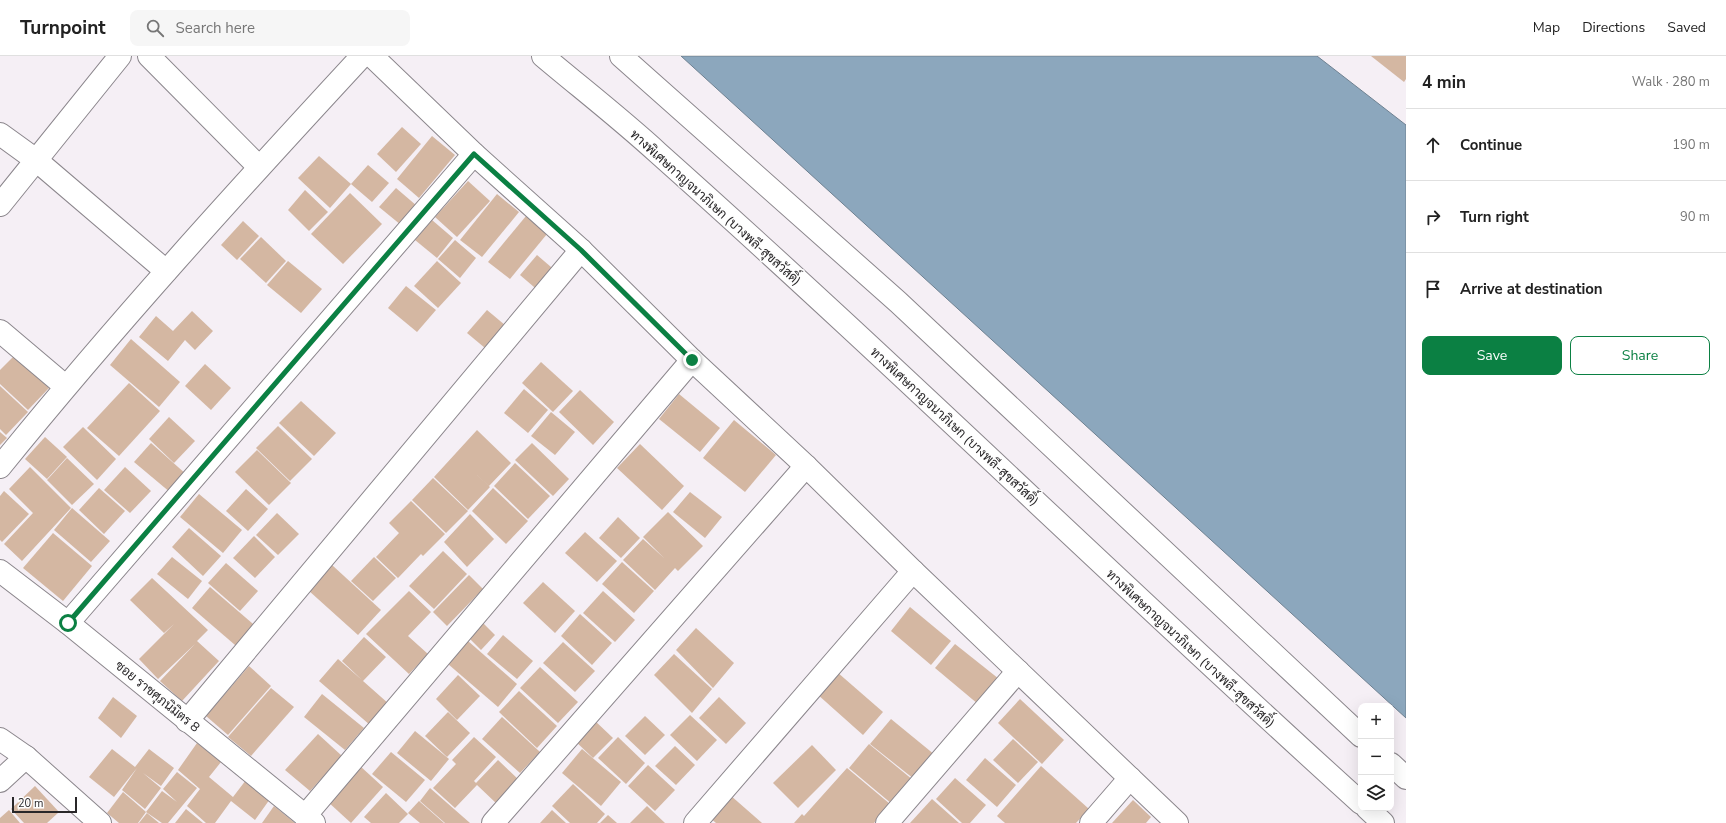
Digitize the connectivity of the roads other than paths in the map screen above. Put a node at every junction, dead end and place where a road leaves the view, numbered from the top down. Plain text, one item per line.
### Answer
1 (120, 56) edge
2 (149, 56) edge
3 (362, 56) edge
4 (372, 56) edge
5 (543, 56) edge
6 (621, 56) edge
7 (0, 134) edge
8 (474, 154) junction
9 (36, 160) junction
10 (260, 167) junction
11 (0, 205) edge
12 (581, 250) junction
13 (166, 271) junction
14 (0, 331) edge
15 (692, 360) junction
16 (65, 386) junction
17 (806, 466) junction
18 (0, 467) edge
19 (0, 571) edge
20 (913, 571) junction
21 (68, 623) junction
22 (1018, 671) junction
23 (187, 721) junction
24 (1358, 733) edge
25 (0, 739) edge
26 (26, 757) junction
27 (1394, 767) edge
28 (1130, 778) junction
29 (1406, 778) edge
30 (0, 781) edge
31 (1358, 800) edge
32 (1370, 811) edge
33 (309, 819) edge
34 (100, 823) edge
35 (493, 823) edge
36 (695, 823) edge
37 (887, 823) edge
38 (1091, 823) edge
39 (1178, 823) edge
40 (1383, 823) edge

1 - 9 main road
2 - 10 main road
3 - 10 main road
4 - 8 main road
5 - 31 main road, ทางพิเศษกาญจนาภิเษก (บางพลี-สุขสวัสดิ์)
6 - 24 main road
7 - 9 main road
8 - 12 main road
8 - 21 main road
9 - 11 main road
9 - 13 main road
10 - 13 main road
12 - 15 main road
12 - 23 main road
13 - 16 main road
14 - 16 main road
15 - 17 main road
15 - 33 main road
16 - 18 main road
17 - 20 main road
17 - 35 main road
19 - 21 main road, ซอย ราชศุภนิมิตร 8
20 - 22 main road
20 - 36 main road
21 - 23 main road, ซอย ราชศุภนิมิตร 8
22 - 28 main road
22 - 37 main road
23 - 33 main road, ซอย ราชศุภนิมิตร 8
25 - 26 main road
26 - 30 main road
26 - 34 main road
27 - 29 main road
28 - 38 main road
28 - 39 main road
32 - 40 main road

